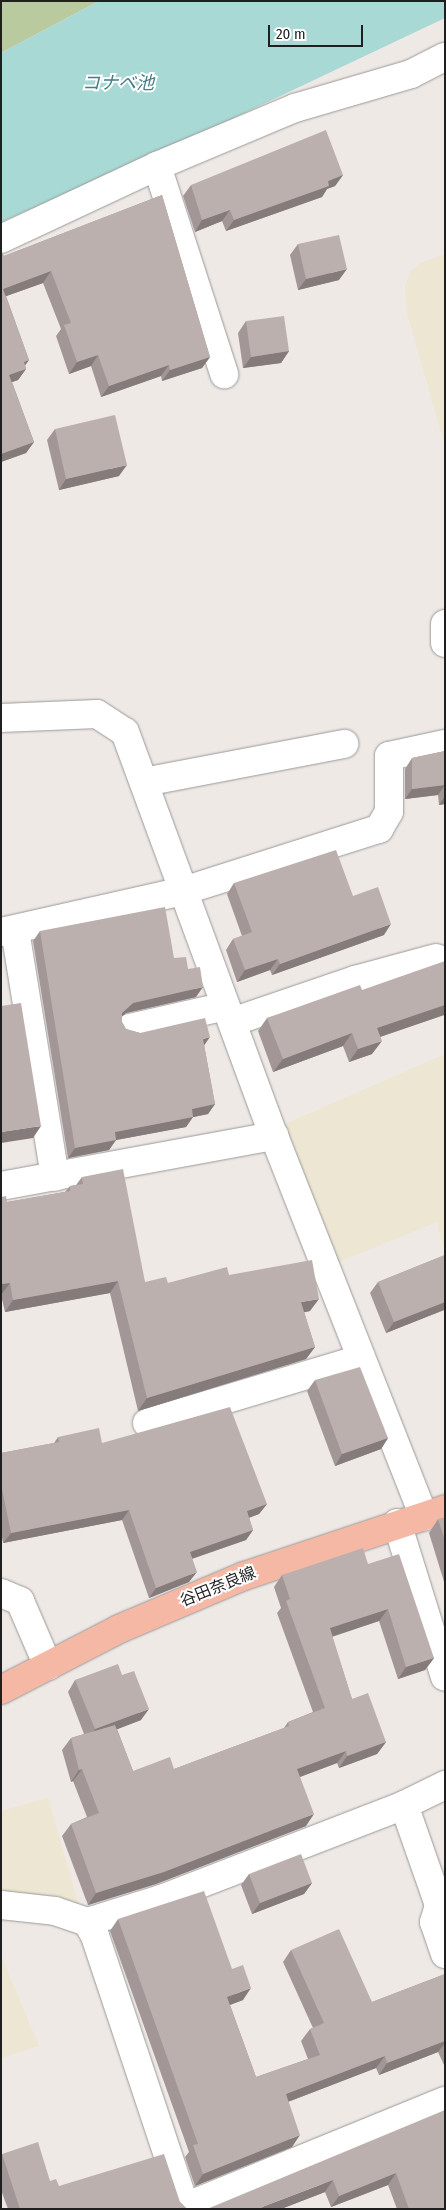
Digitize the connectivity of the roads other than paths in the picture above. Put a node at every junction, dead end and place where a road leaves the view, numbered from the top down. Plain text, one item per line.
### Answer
1 (445, 57) edge
2 (158, 166) junction
3 (1, 239) edge
4 (224, 374) dead end
5 (1, 718) edge
6 (344, 744) dead end
7 (445, 744) edge
8 (144, 782) junction
9 (183, 891) junction
10 (8, 931) edge
11 (436, 958) dead end
12 (229, 1014) junction
13 (130, 1028) edge
14 (274, 1136) junction
15 (55, 1177) junction
16 (1, 1186) edge
17 (361, 1358) junction
18 (147, 1423) dead end
19 (434, 1513) edge
20 (397, 1523) junction
21 (1, 1594) edge
22 (48, 1666) junction
23 (445, 1677) edge
24 (1, 1690) edge
25 (445, 1785) edge
26 (404, 1805) junction
27 (1, 1905) edge
28 (87, 1922) junction
29 (445, 1954) edge
30 (445, 2100) edge
31 (186, 2208) edge

1 - 2 street
2 - 3 street
2 - 4 street
5 - 8 street
6 - 8 street
7 - 9 street
8 - 9 street
9 - 10 street
9 - 12 street
10 - 15 street
11 - 12 street
12 - 13 street
12 - 14 street
14 - 15 street
14 - 17 street
15 - 16 street
17 - 18 street
17 - 19 street
19 - 20 main road, 谷田奈良線
20 - 22 main road, 谷田奈良線
20 - 23 street
21 - 22 street
22 - 24 main road, 谷田奈良線
25 - 26 street
26 - 28 street
26 - 29 street
27 - 28 street
28 - 31 street
30 - 31 street

